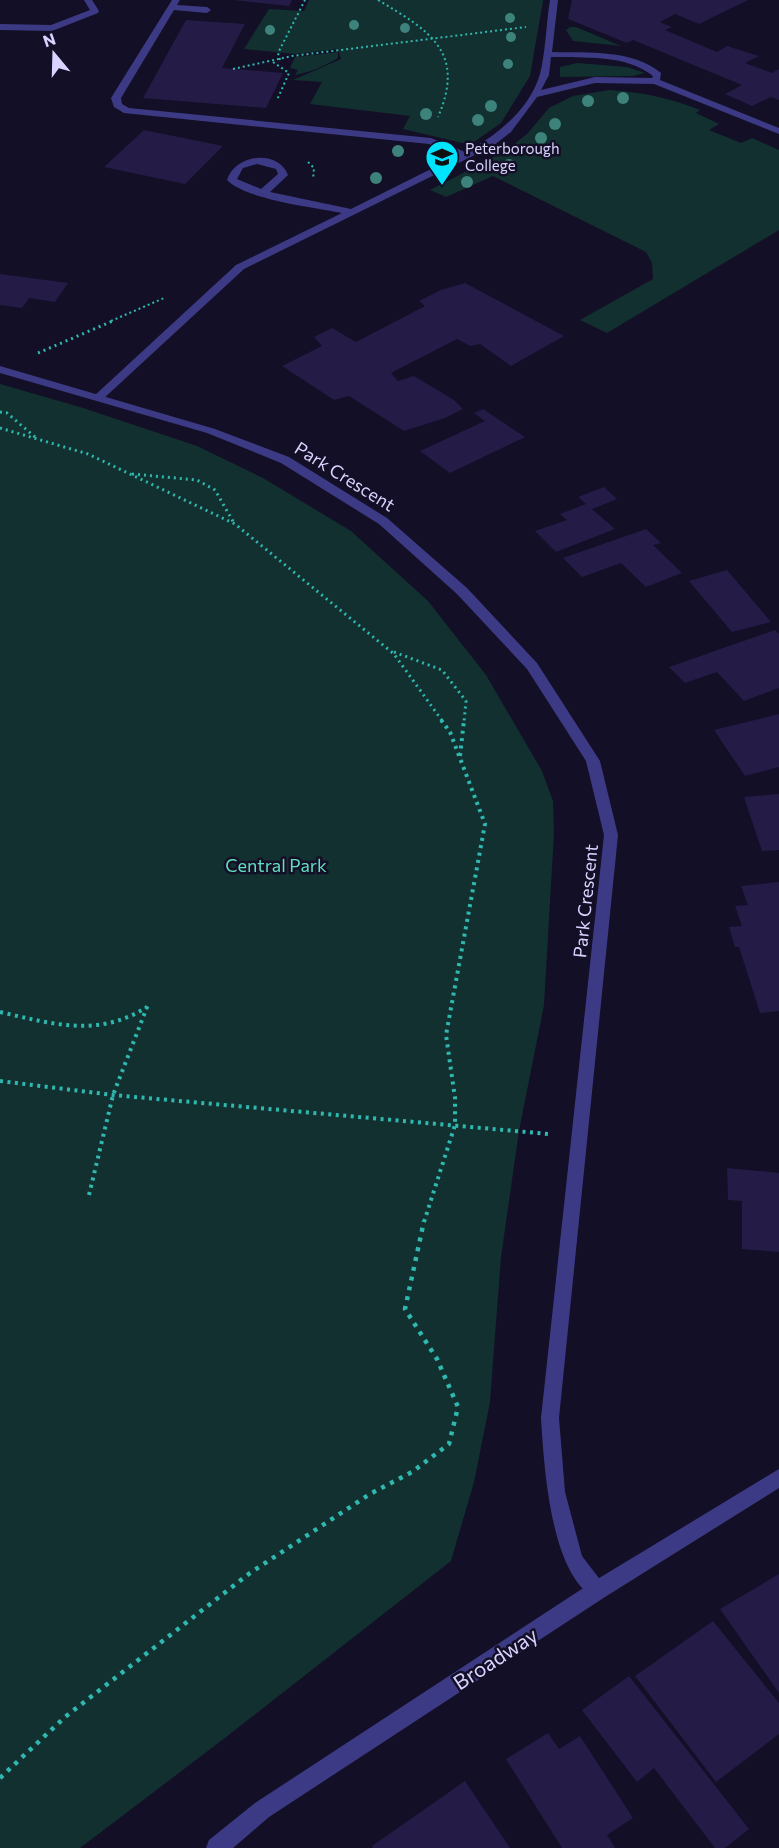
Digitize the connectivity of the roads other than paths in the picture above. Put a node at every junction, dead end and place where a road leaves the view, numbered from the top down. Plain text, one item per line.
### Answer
1 (88, 0) edge
2 (554, 0) edge
3 (174, 4) edge
4 (207, 10) dead end
5 (0, 27) edge
6 (547, 54) junction
7 (656, 81) junction
8 (534, 95) junction
9 (779, 131) edge
10 (465, 156) junction
11 (264, 192) junction
12 (352, 212) junction
13 (0, 369) edge
14 (98, 398) junction
15 (779, 1478) edge
16 (598, 1590) junction
17 (218, 1848) edge

1 - 5 street
2 - 6 street
3 - 4 street
3 - 10 street
6 - 7 street
6 - 8 street
7 - 8 street
7 - 9 street
8 - 10 street
10 - 12 street
11 - 11 street
11 - 12 street
12 - 14 street
13 - 14 street, Park Crescent
14 - 16 street, Park Crescent
15 - 16 street, Broadway
16 - 17 street, Broadway

